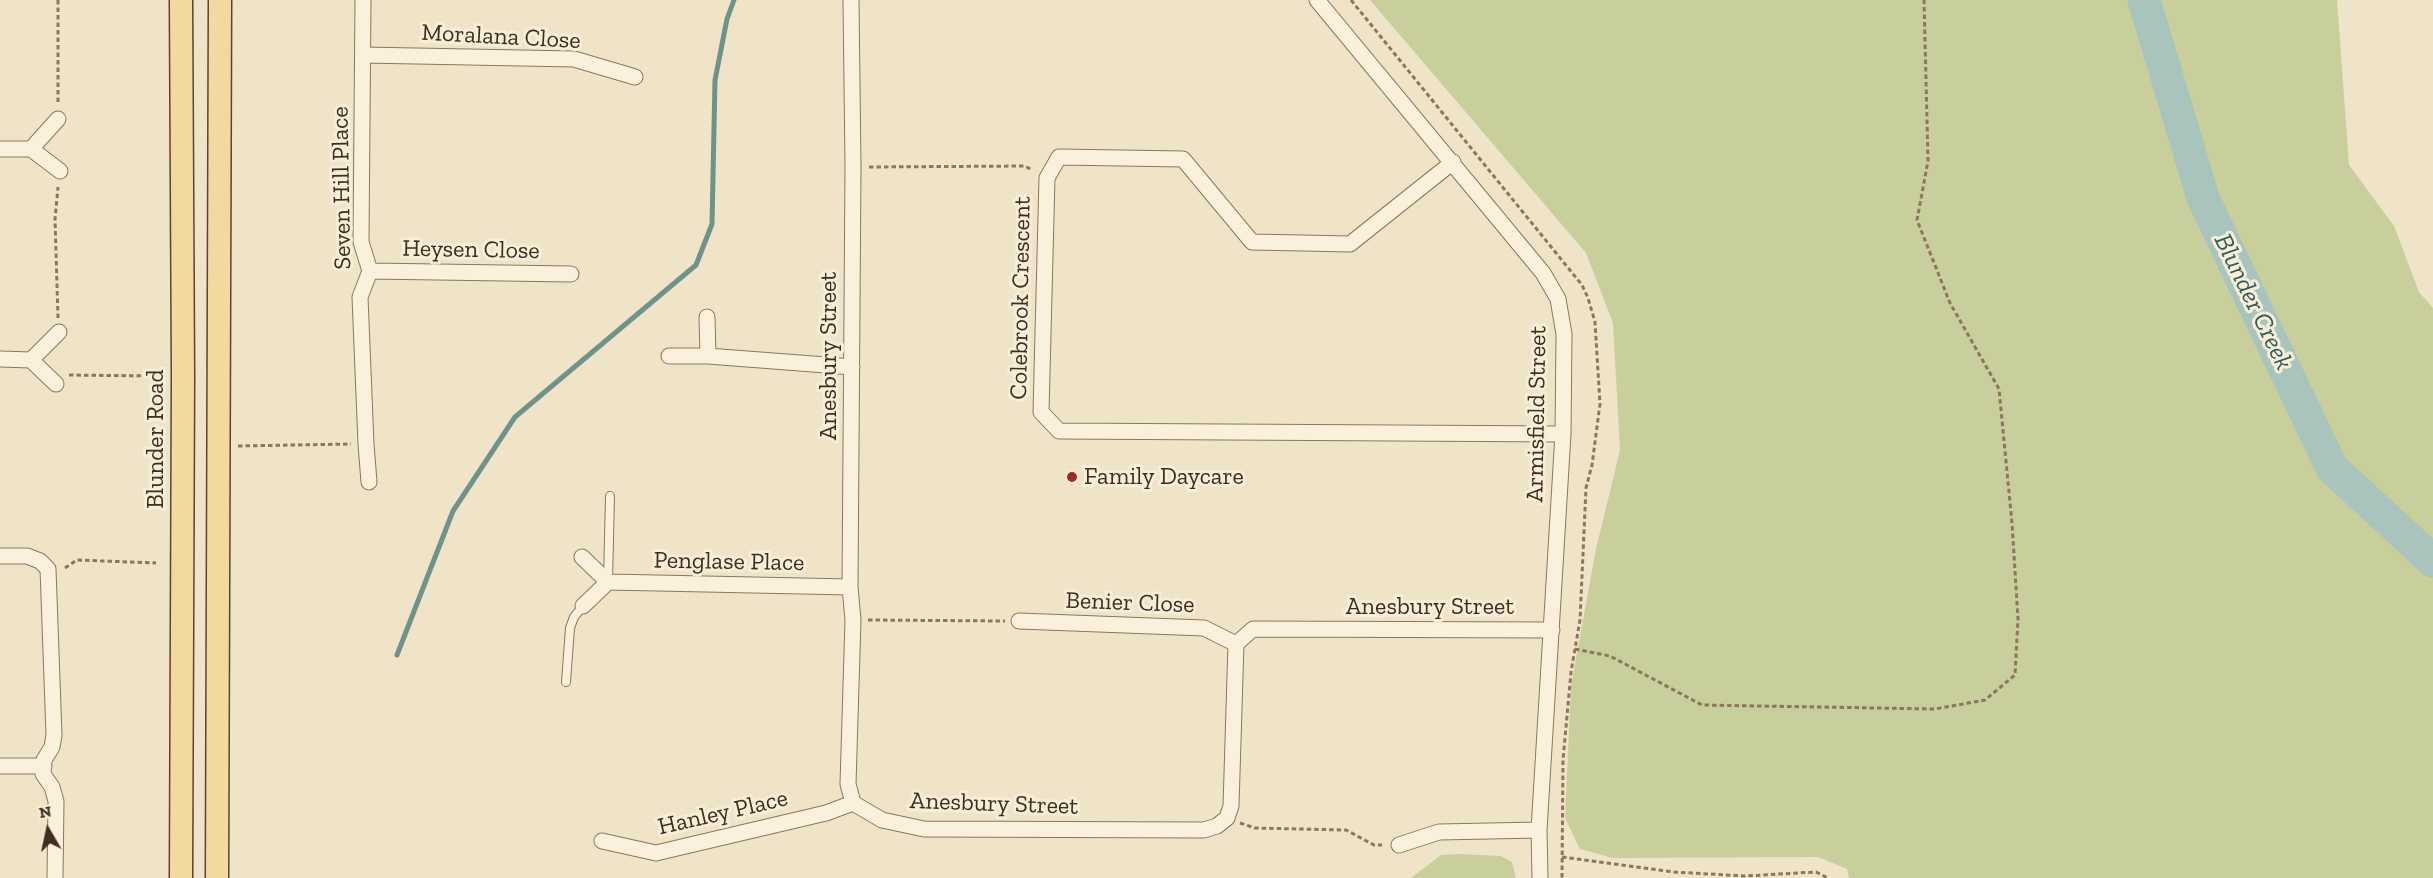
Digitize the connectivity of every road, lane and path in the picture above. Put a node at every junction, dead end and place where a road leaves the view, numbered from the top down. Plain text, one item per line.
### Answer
1 (58, 0) edge
2 (180, 0) edge
3 (220, 0) edge
4 (363, 0) edge
5 (851, 0) edge
6 (1317, 0) edge
7 (1351, 0) edge
8 (1924, 0) edge
9 (363, 55) junction
10 (635, 77) dead end
11 (58, 119) joint
12 (0, 148) edge
13 (31, 149) junction
14 (1453, 162) junction
15 (853, 167) junction
16 (60, 171) joint
17 (1047, 178) junction
18 (370, 271) junction
19 (571, 274) dead end
20 (707, 317) dead end
21 (59, 332) joint
22 (669, 356) dead end
23 (708, 356) junction
24 (0, 359) edge
25 (31, 360) junction
26 (852, 367) junction
27 (157, 376) dead end
28 (58, 378) joint
29 (1563, 434) junction
30 (366, 444) junction
31 (218, 447) junction
32 (369, 482) dead end
33 (610, 496) dead end
34 (0, 556) edge
35 (582, 557) dead end
36 (156, 563) dead end
37 (608, 582) junction
38 (50, 583) junction
39 (850, 587) junction
40 (583, 606) joint
41 (853, 620) junction
42 (1019, 621) joint
43 (1552, 630) junction
44 (1236, 644) junction
45 (1575, 649) junction
46 (566, 682) dead end
47 (0, 766) edge
48 (44, 766) junction
49 (853, 803) junction
50 (1227, 818) junction
51 (1539, 830) junction
52 (602, 841) dead end
53 (1399, 845) joint
54 (1562, 857) junction
55 (55, 878) edge
56 (181, 878) edge
57 (217, 878) edge
58 (1540, 878) edge
59 (1562, 878) edge
60 (1828, 878) edge

1 - 11 path
2 - 56 main road, Blunder Road
3 - 31 main road
4 - 9 street, Seven Hill Place
5 - 15 street, Anesbury Street
6 - 14 street, Armisfield Street
7 - 45 path
8 - 45 path
9 - 10 street, Moralana Close
9 - 18 street, Seven Hill Place
11 - 13 street
12 - 13 street
13 - 16 street
14 - 17 street, Colebrook Crescent
14 - 29 street, Armisfield Street
15 - 17 path
15 - 26 street, Anesbury Street
16 - 21 path
17 - 29 street, Colebrook Crescent
18 - 19 street, Heysen Close
18 - 30 street, Seven Hill Place
20 - 23 street
21 - 25 street
22 - 23 street
23 - 26 street
24 - 25 street
25 - 28 street
26 - 39 street, Anesbury Street
27 - 28 path
29 - 43 street, Armisfield Street
30 - 31 path
30 - 32 street, Seven Hill Place
31 - 57 main road
33 - 37 lane
34 - 38 street
35 - 37 street
36 - 38 path
37 - 39 street, Penglase Place
37 - 40 street
38 - 48 street
39 - 41 street, Anesbury Street
40 - 46 lane
41 - 42 path
41 - 49 street, Anesbury Street
42 - 44 street, Benier Close
43 - 44 street, Anesbury Street
43 - 51 street, Armisfield Street
44 - 50 street
45 - 54 path
47 - 48 street
48 - 55 street
49 - 50 street, Anesbury Street
49 - 52 street, Hanley Place
50 - 53 path
51 - 53 street
51 - 58 street, Armisfield Street
54 - 59 path
54 - 60 path

